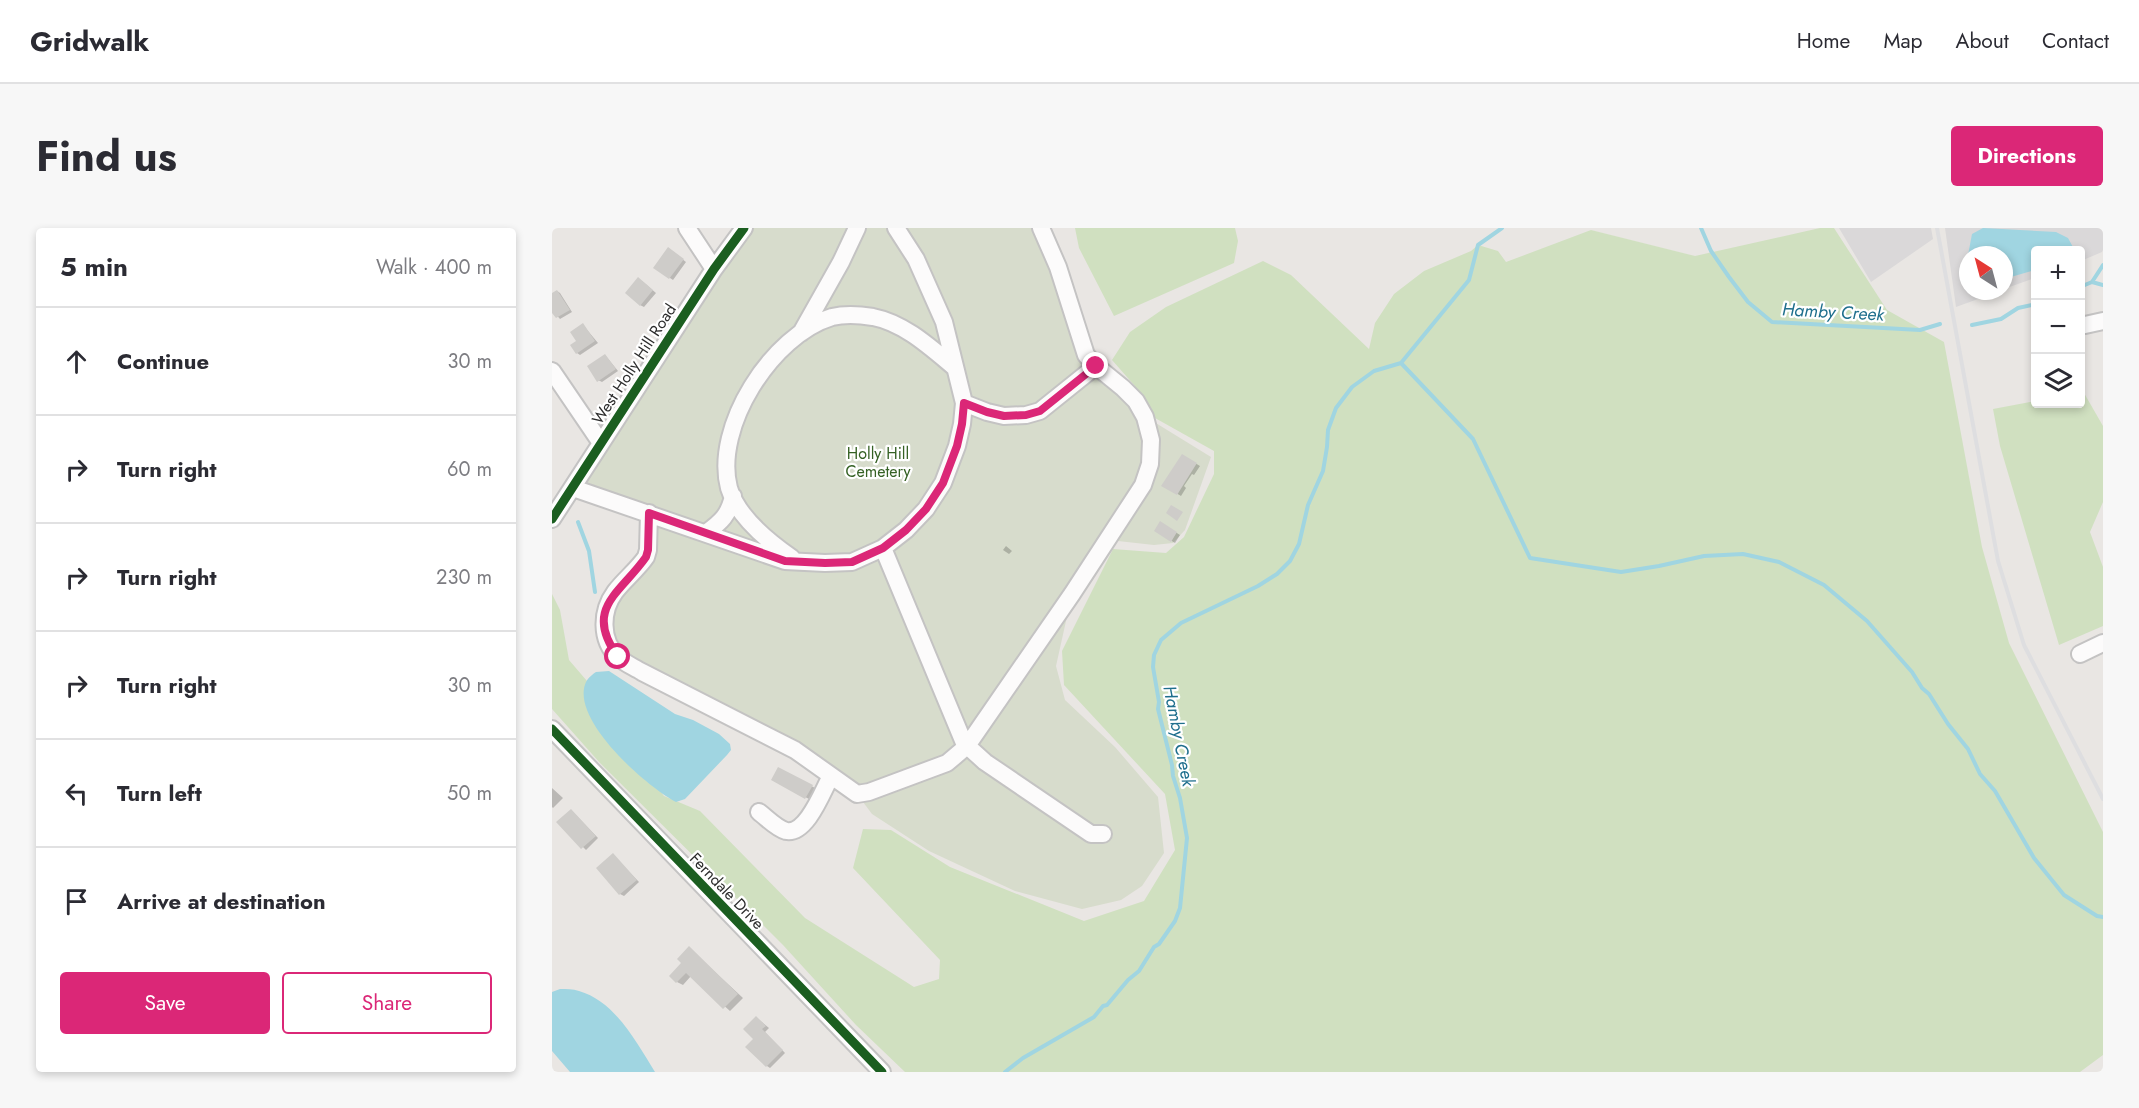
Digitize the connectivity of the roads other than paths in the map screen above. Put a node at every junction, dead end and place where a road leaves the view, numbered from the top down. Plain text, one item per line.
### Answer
1 (687, 228) edge
2 (744, 228) edge
3 (857, 228) edge
4 (896, 228) edge
5 (1041, 228) edge
6 (714, 269) junction
7 (2103, 321) edge
8 (2085, 325) dead end
9 (800, 335) junction
10 (1096, 366) junction
11 (954, 367) junction
12 (552, 371) edge
13 (964, 403) junction
14 (601, 443) junction
15 (573, 488) junction
16 (733, 496) junction
17 (649, 513) junction
18 (552, 519) edge
19 (706, 533) junction
20 (883, 548) junction
21 (798, 562) junction
22 (2103, 643) edge
23 (2080, 654) dead end
24 (552, 729) edge
25 (967, 746) junction
26 (831, 776) junction
27 (759, 812) dead end
28 (1103, 834) dead end
29 (882, 1072) edge

1 - 6 street
2 - 6 street, West Holly Hill Road
3 - 9 street
4 - 11 street
5 - 10 street
6 - 14 street, West Holly Hill Road
7 - 8 street
9 - 11 street
9 - 16 street
10 - 13 street
10 - 25 street
11 - 13 street
12 - 14 street
13 - 20 street
14 - 15 street, West Holly Hill Road
15 - 17 street
15 - 18 street, West Holly Hill Road
16 - 19 street
16 - 21 street
17 - 19 street
17 - 26 street
19 - 21 street
20 - 21 street
20 - 25 street
22 - 23 street
24 - 29 street, Ferndale Drive
25 - 26 street
25 - 28 street
26 - 27 street

